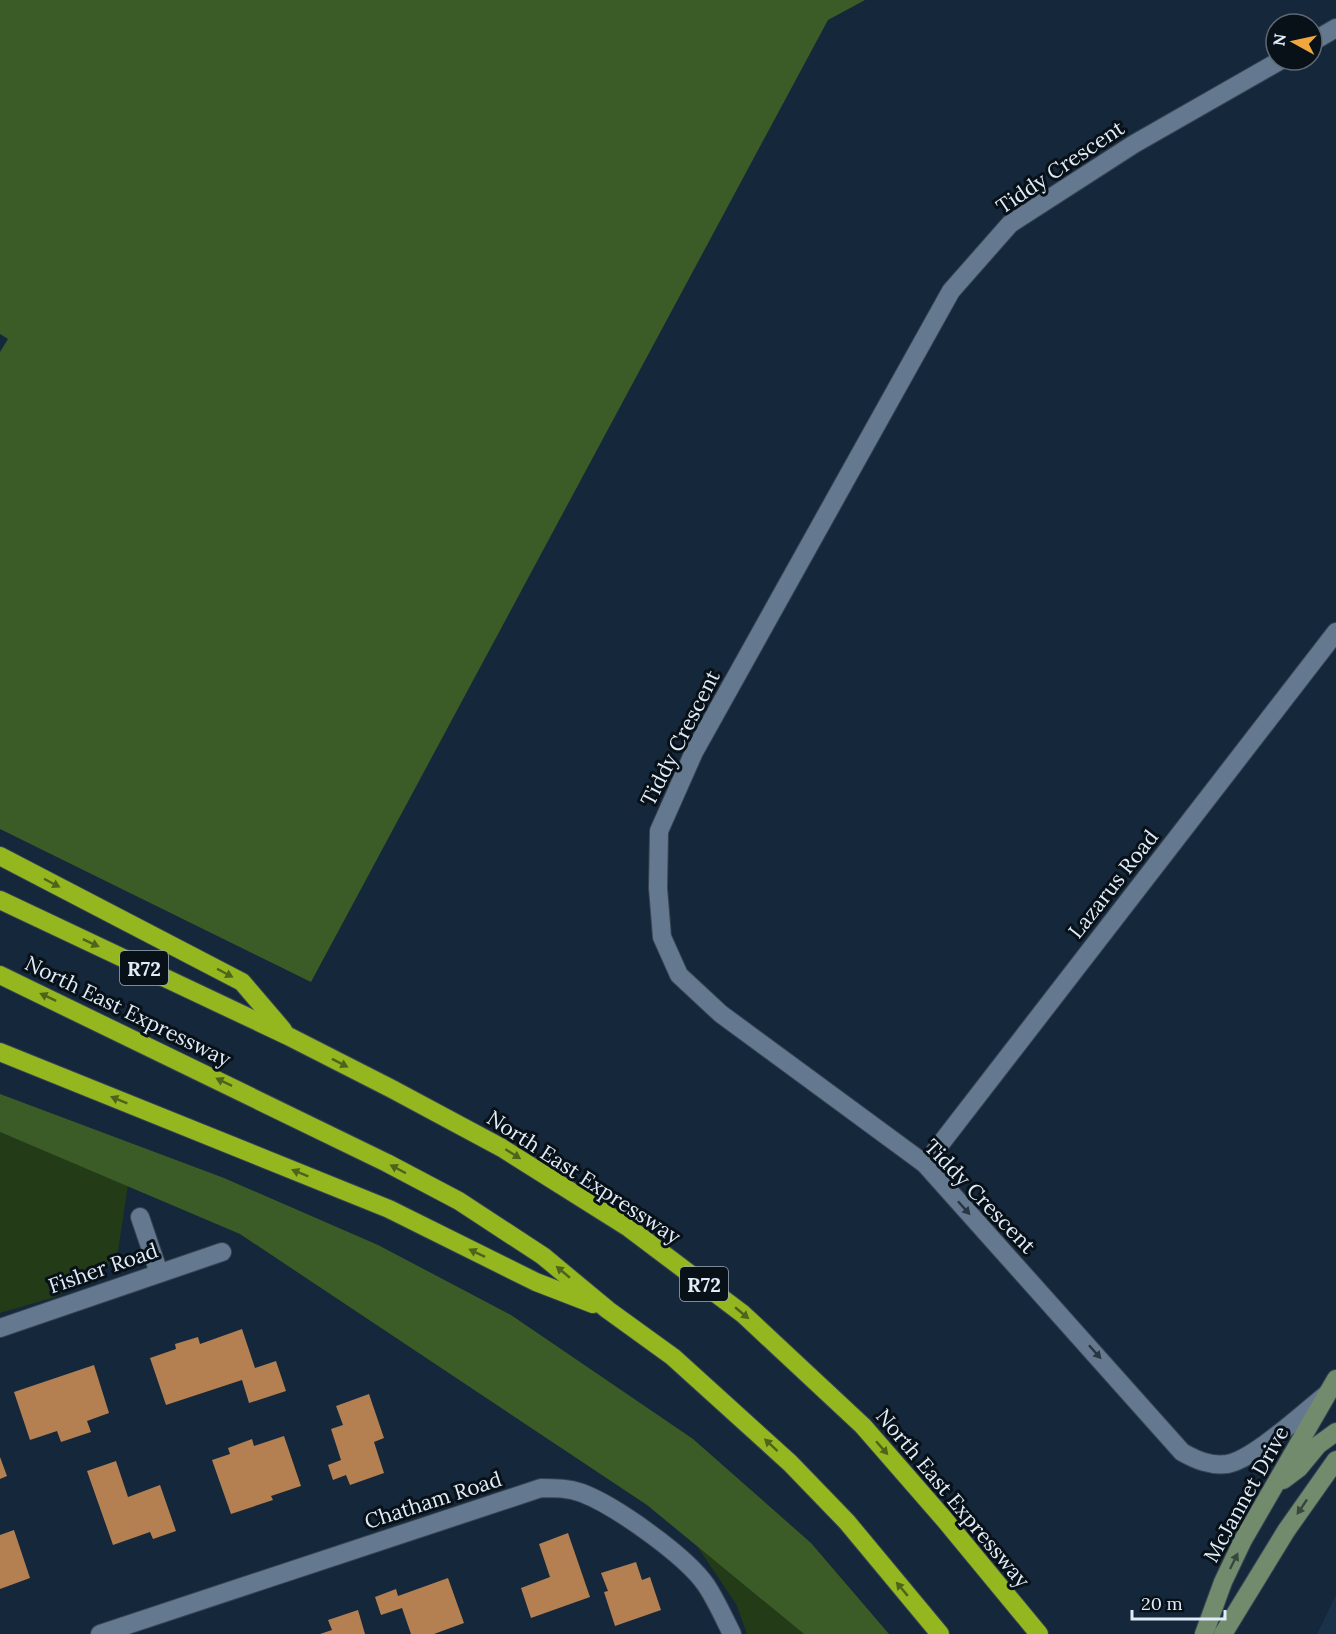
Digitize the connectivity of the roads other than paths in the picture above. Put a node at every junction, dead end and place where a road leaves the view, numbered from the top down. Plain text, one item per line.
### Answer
1 (1264, 70) edge
2 (1336, 632) edge
3 (0, 855) edge
4 (0, 900) edge
5 (0, 975) edge
6 (288, 1036) junction
7 (0, 1052) edge
8 (925, 1164) junction
9 (140, 1216) dead end
10 (222, 1252) dead end
11 (159, 1273) junction
12 (608, 1310) junction
13 (0, 1328) edge
14 (1331, 1387) edge
15 (1336, 1432) edge
16 (1336, 1460) edge
17 (1275, 1487) junction
18 (100, 1634) edge
19 (732, 1634) edge
20 (940, 1634) edge
21 (1039, 1634) edge
22 (1203, 1634) edge
23 (1223, 1634) edge

1 - 8 street, Tiddy Crescent
2 - 8 street, Lazarus Road
3 -> 6 highway
4 -> 6 highway, North East Expressway / R72
12 -> 5 highway, North East Expressway
6 -> 21 highway, North East Expressway / R72
12 -> 7 highway
8 -> 14 street, Tiddy Crescent
9 - 11 street
10 - 11 street, Fisher Road
11 - 13 street, Fisher Road
20 -> 12 highway, North East Expressway
14 - 17 street, McJannet Drive
15 - 17 street
16 -> 23 street
22 -> 17 street, McJannet Drive
18 - 19 street, Chatham Road

